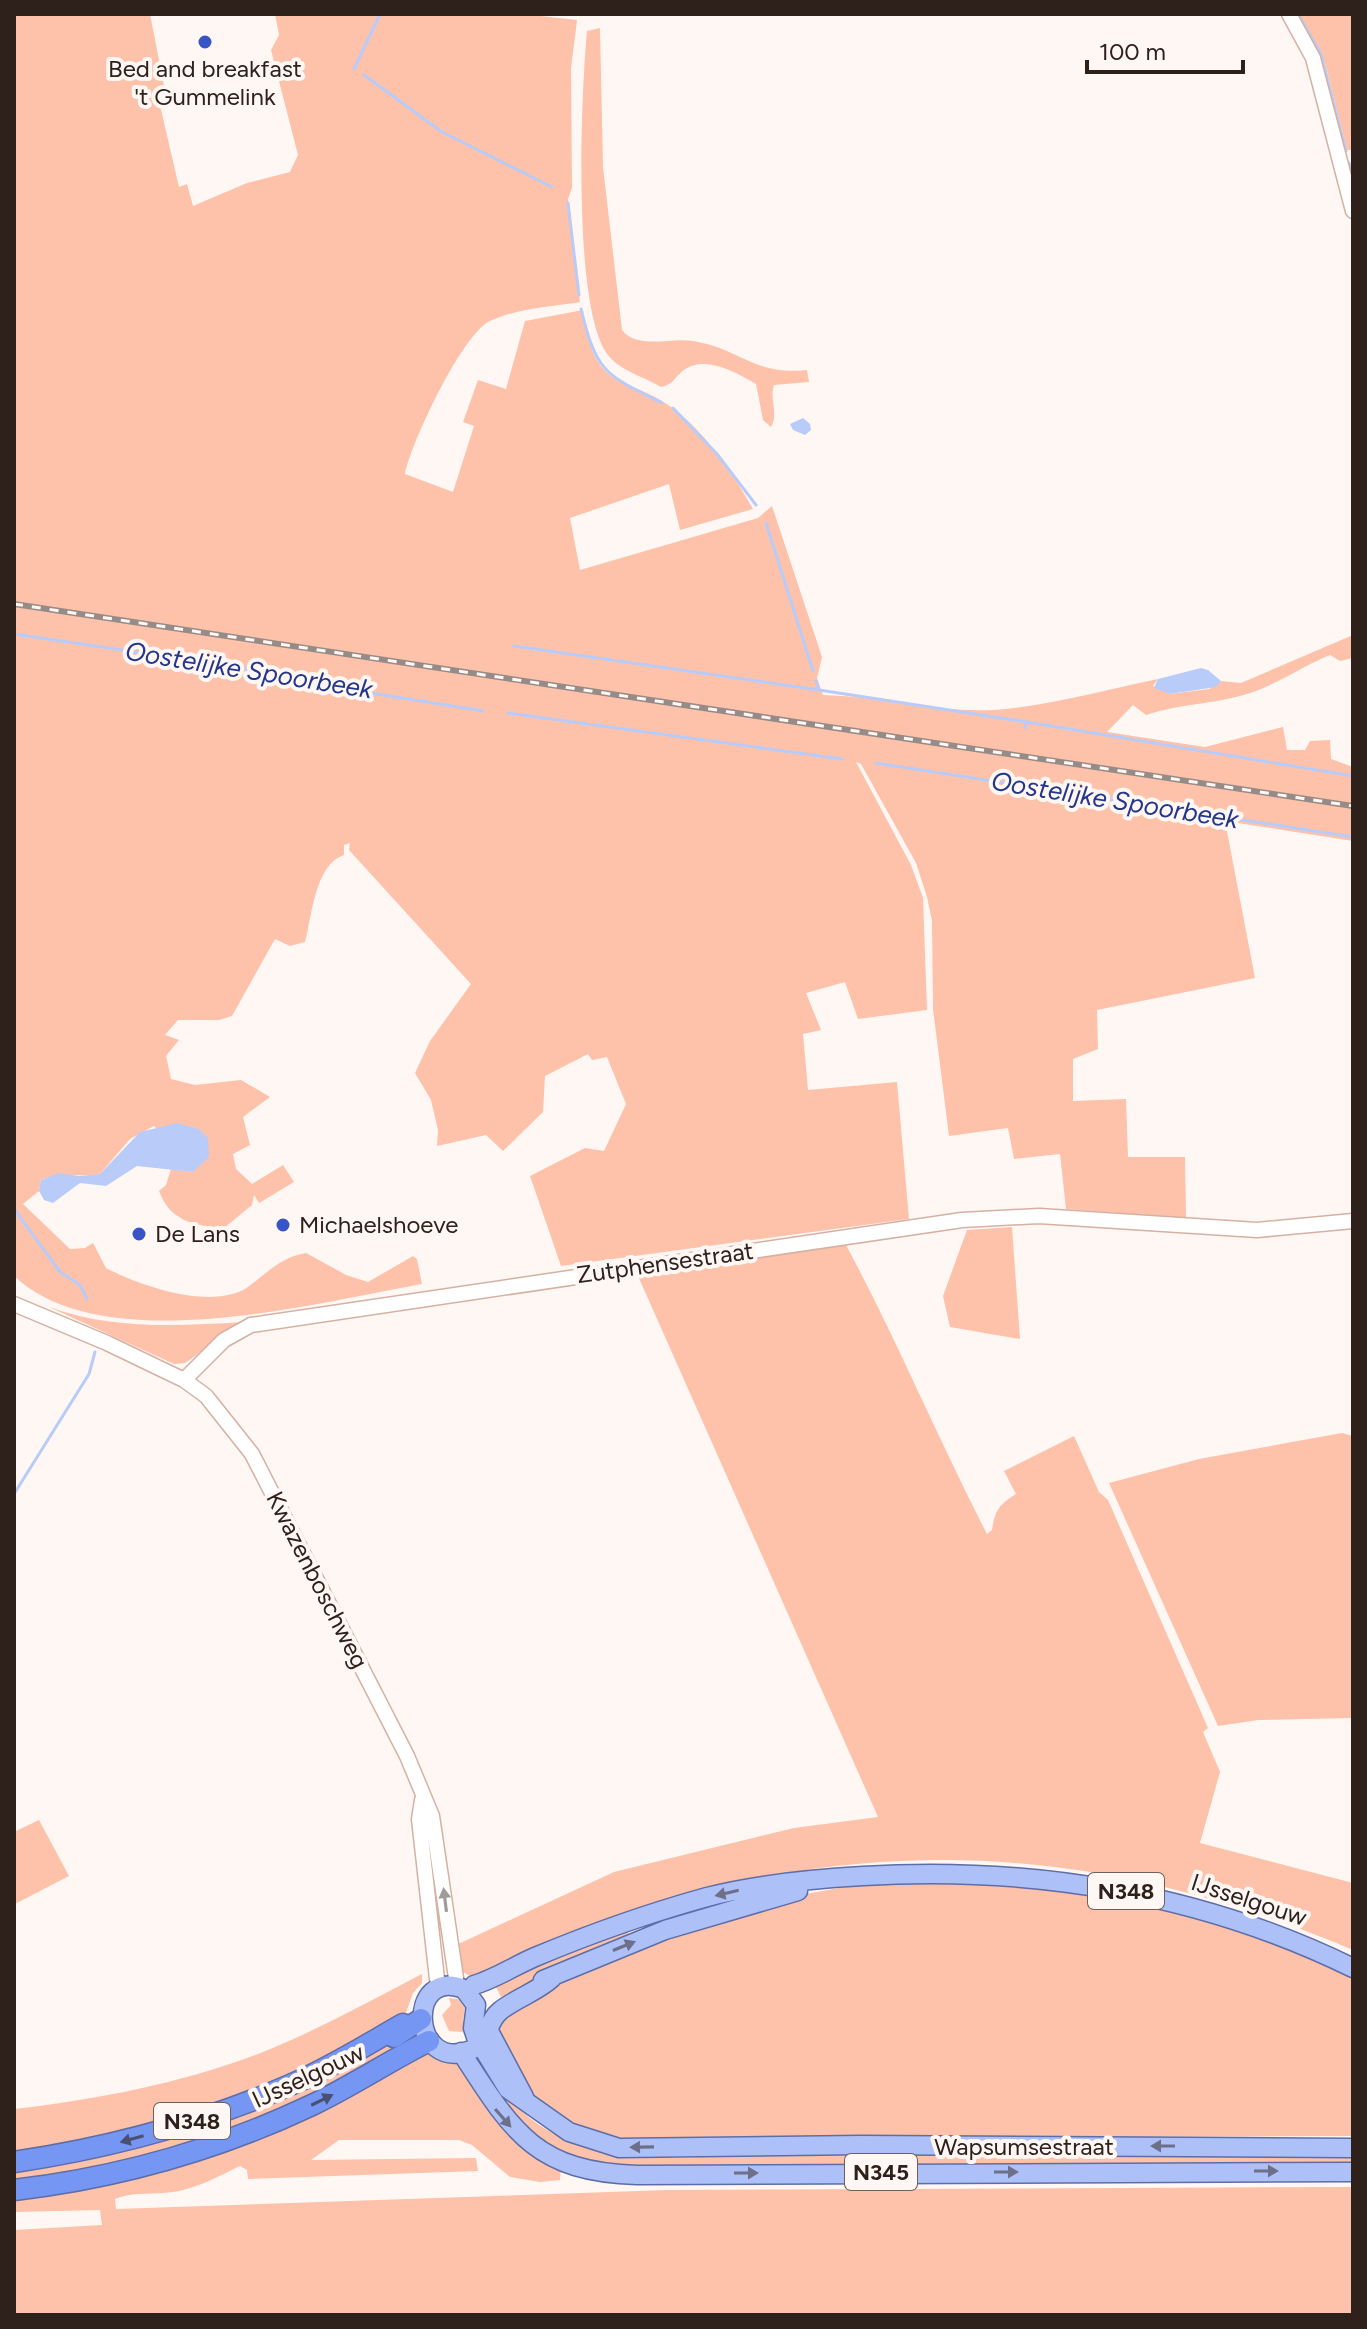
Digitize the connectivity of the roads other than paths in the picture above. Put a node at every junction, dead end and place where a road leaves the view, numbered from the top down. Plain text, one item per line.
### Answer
1 (1289, 14) edge
2 (1353, 211) edge
3 (1353, 1221) edge
4 (14, 1304) edge
5 (184, 1380) junction
6 (422, 1800) junction
7 (887, 1874) junction
8 (1353, 1968) edge
9 (442, 1982) junction
10 (474, 1990) junction
11 (412, 2021) junction
12 (485, 2030) junction
13 (434, 2041) junction
14 (461, 2052) junction
15 (1353, 2148) edge
16 (14, 2162) edge
17 (1353, 2172) edge
18 (14, 2190) edge

1 - 2 street
3 - 5 street, Zutphensestraat
4 - 5 street
5 - 6 street, Kwazenboschweg
6 - 9 street, Kwazenboschweg
9 -> 6 street, Kwazenboschweg
7 - 8 main road, IJsselgouw / N348
7 -> 10 main road, IJsselgouw / N348
12 -> 7 main road, IJsselgouw / N348
9 - 10 main road
9 - 11 main road
9 - 13 main road
10 - 12 main road
11 - 13 main road
11 -> 16 highway, IJsselgouw / N348
12 - 13 main road
12 - 14 main road, IJsselgouw
15 -> 12 main road, Wapsumsestraat / N345
13 - 14 main road
18 -> 13 highway, IJsselgouw / N348
14 -> 17 main road, Wapsumsestraat / N345

